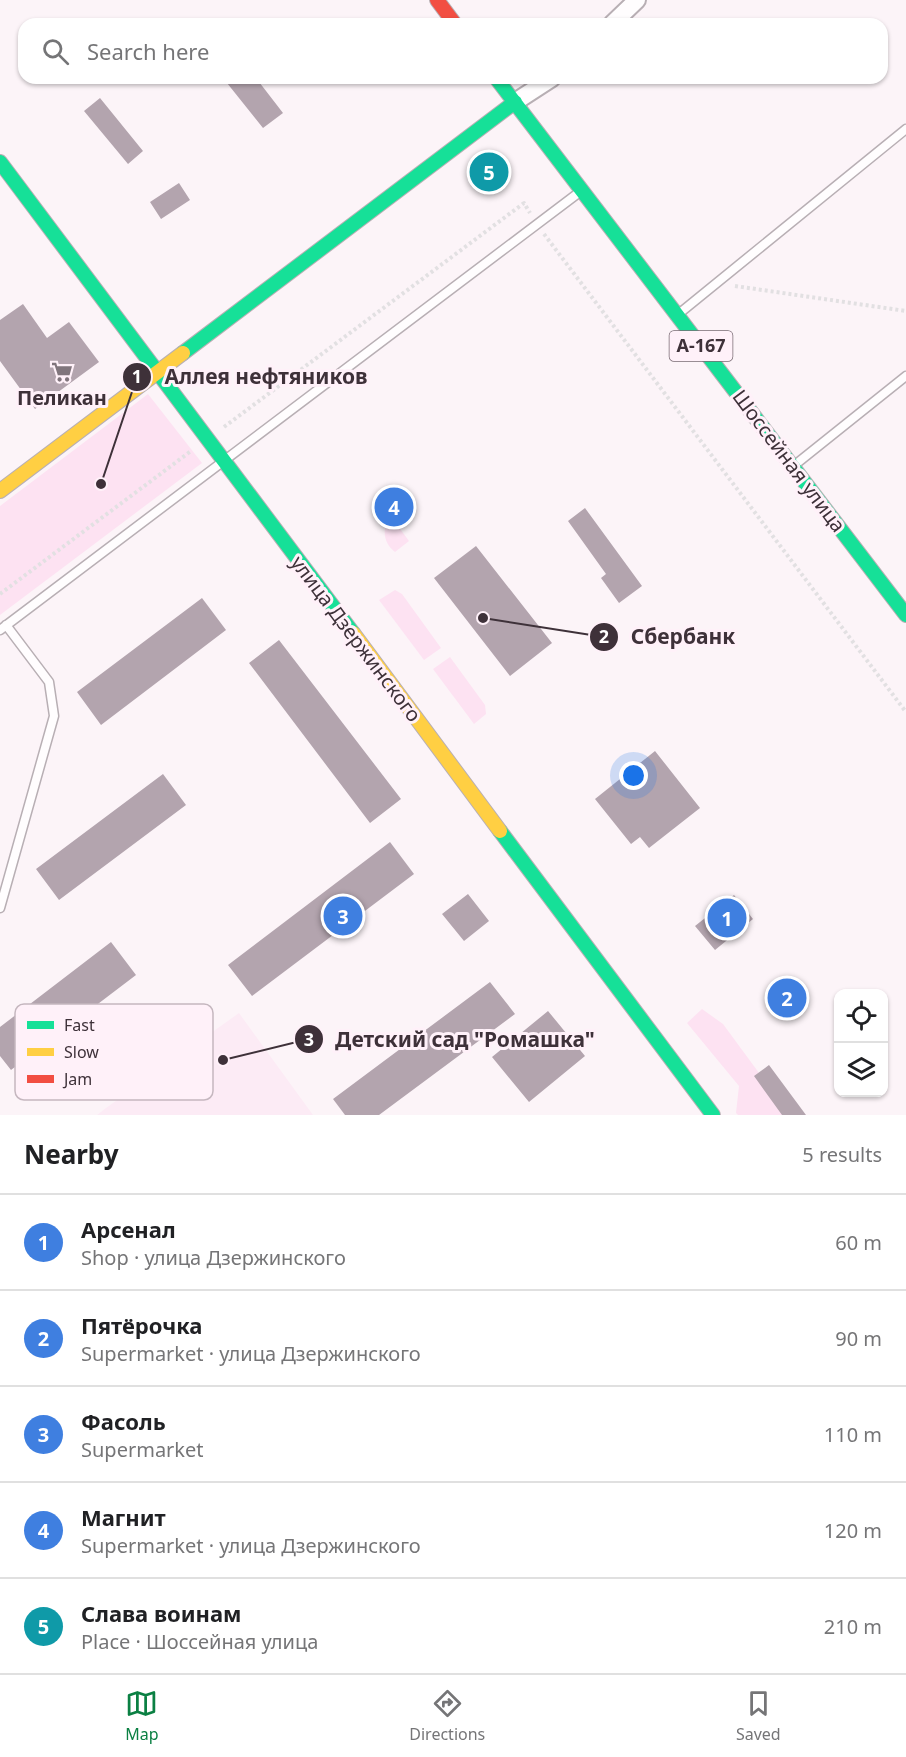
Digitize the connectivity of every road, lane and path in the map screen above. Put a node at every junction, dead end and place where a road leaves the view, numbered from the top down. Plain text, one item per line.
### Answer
1 (437, 0) edge
2 (637, 0) edge
3 (450, 18) edge
4 (618, 18) edge
5 (501, 84) edge
6 (543, 84) edge
7 (515, 102) junction
8 (906, 129) edge
9 (0, 162) edge
10 (582, 190) junction
11 (537, 225) junction
12 (720, 283) junction
13 (906, 311) edge
14 (677, 315) junction
15 (157, 372) junction
16 (906, 376) edge
17 (207, 439) junction
18 (224, 461) junction
19 (793, 466) junction
20 (0, 491) edge
21 (0, 594) edge
22 (906, 615) edge
23 (3, 627) edge
24 (906, 712) edge
25 (0, 908) edge
26 (713, 1115) edge

1 - 3 main road
2 - 4 street
5 - 7 main road, Шоссейная улица / А-167
6 - 7 street
7 - 10 main road, Шоссейная улица / А-167
7 - 15 main road
8 - 12 lane
9 - 15 main road, улица Дзержинского
10 - 11 lane
10 - 14 main road, Шоссейная улица / А-167
11 - 17 path
11 - 18 lane
11 - 24 path
12 - 13 path
12 - 14 lane
14 - 19 main road, Шоссейная улица / А-167
15 - 17 main road, улица Дзержинского
15 - 20 main road
16 - 19 lane
17 - 18 main road, улица Дзержинского
17 - 21 path
18 - 23 lane
18 - 26 main road, улица Дзержинского
19 - 22 main road, Шоссейная улица / А-167
23 - 25 lane

